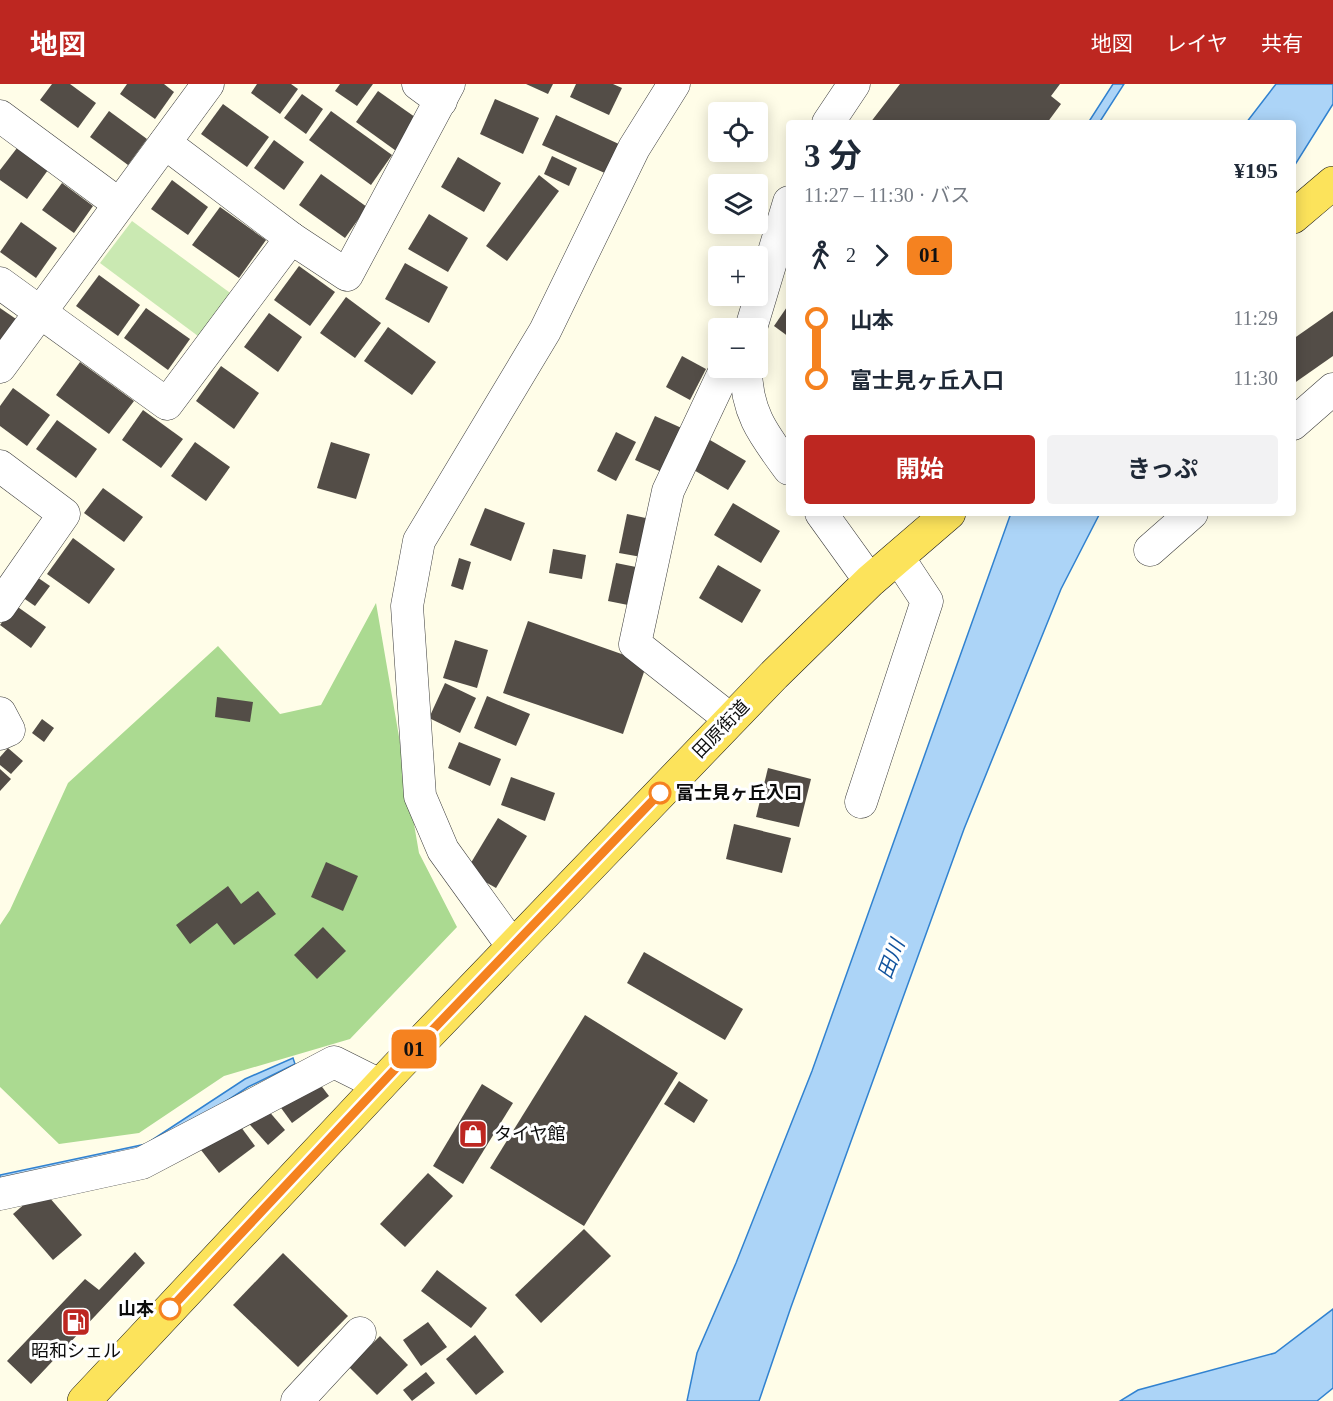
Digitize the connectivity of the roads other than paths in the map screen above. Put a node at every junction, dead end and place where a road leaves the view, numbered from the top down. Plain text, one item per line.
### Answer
1 (674, 84) edge
2 (854, 84) edge
3 (199, 87) edge
4 (436, 90) edge
5 (0, 116) edge
6 (830, 120) edge
7 (165, 143) junction
8 (1333, 183) edge
9 (119, 204) junction
10 (786, 212) edge
11 (1296, 214) edge
12 (291, 238) junction
13 (0, 283) edge
14 (40, 312) junction
15 (755, 318) edge
16 (0, 367) edge
17 (721, 378) edge
18 (747, 378) edge
19 (1333, 389) edge
20 (1296, 421) edge
21 (0, 466) edge
22 (786, 466) edge
23 (823, 516) edge
24 (946, 516) edge
25 (1189, 516) edge
26 (910, 547) junction
27 (1150, 550) dead end
28 (870, 581) junction
29 (0, 606) edge
30 (0, 713) edge
31 (730, 719) junction
32 (0, 734) edge
33 (861, 802) dead end
34 (513, 947) junction
35 (380, 1085) junction
36 (0, 1194) edge
37 (360, 1333) dead end
38 (84, 1401) edge
39 (297, 1401) edge

1 - 34 street
2 - 6 street
3 - 7 street
4 - 12 street
5 - 9 street
7 - 9 street
7 - 12 street
8 - 11 main road
9 - 14 street
10 - 15 street
12 - 14 street
13 - 14 street
14 - 16 street
17 - 31 street
18 - 22 street
19 - 20 street
21 - 29 street
23 - 28 street
24 - 26 main road, 田原街道
25 - 27 street
26 - 28 main road, 田原街道
26 - 33 street
28 - 31 main road, 田原街道
30 - 32 street
31 - 34 main road, 田原街道
34 - 35 main road, 田原街道
35 - 36 street
35 - 38 main road, 田原街道
37 - 39 street

